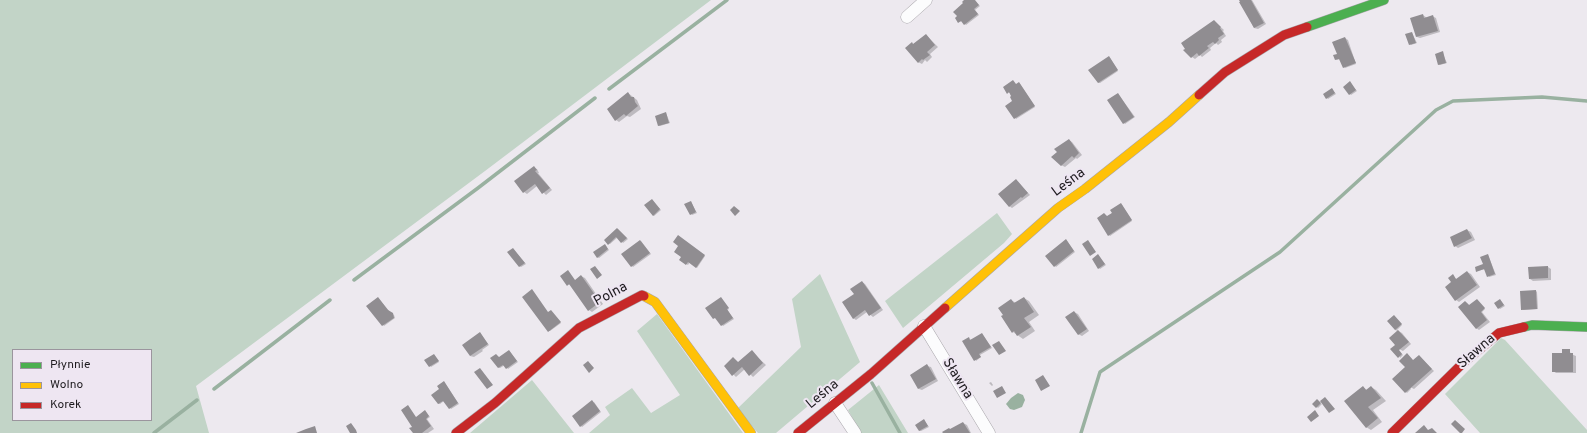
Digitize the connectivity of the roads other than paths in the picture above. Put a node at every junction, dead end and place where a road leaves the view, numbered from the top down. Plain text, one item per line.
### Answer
1 (926, 0) edge
2 (1384, 0) edge
3 (907, 17) dead end
4 (924, 326) junction
5 (1587, 327) edge
6 (835, 403) junction
7 (456, 433) edge
8 (751, 433) edge
9 (798, 433) edge
10 (855, 433) edge
11 (989, 433) edge
12 (1392, 433) edge

1 - 3 street
2 - 4 street, Leśna
4 - 6 street, Leśna
4 - 11 street, Sławna
5 - 12 street, Sławna
6 - 9 street, Leśna
6 - 10 street
7 - 8 street, Polna

